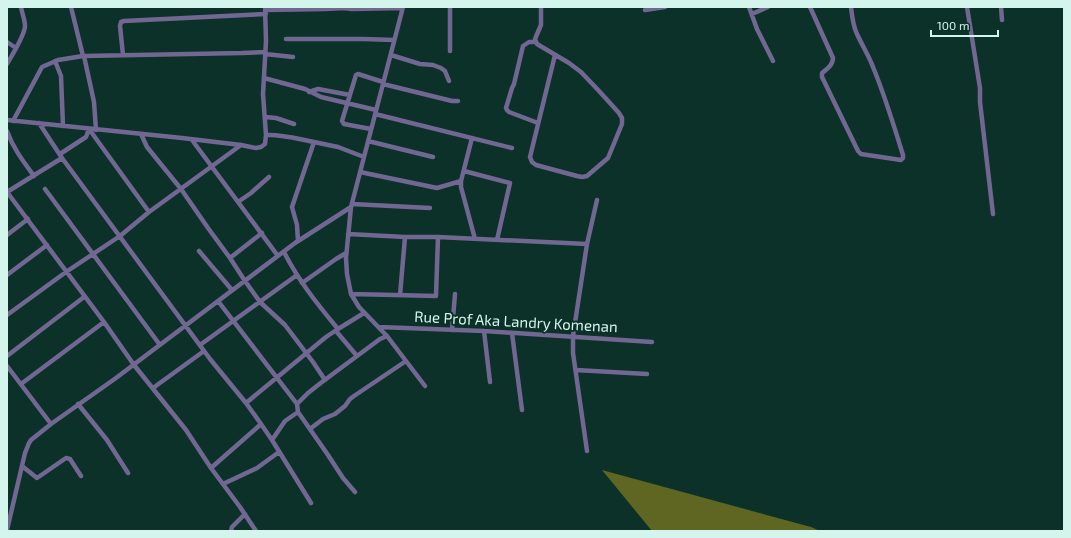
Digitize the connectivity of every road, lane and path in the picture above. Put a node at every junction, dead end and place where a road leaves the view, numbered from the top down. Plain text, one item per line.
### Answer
1 (21, 7) edge
2 (71, 7) edge
3 (402, 7) edge
4 (450, 7) edge
5 (541, 7) edge
6 (665, 7) edge
7 (749, 7) edge
8 (768, 7) edge
9 (810, 7) edge
10 (851, 7) edge
11 (967, 7) edge
12 (1001, 7) edge
13 (645, 10) dead end
14 (266, 11) edge
15 (752, 14) junction
16 (1002, 20) dead end
17 (286, 39) dead end
18 (394, 40) junction
19 (7, 42) edge
20 (535, 42) junction
21 (16, 48) junction
22 (450, 51) dead end
23 (265, 53) junction
24 (123, 55) junction
25 (391, 55) junction
26 (555, 55) junction
27 (84, 56) junction
28 (294, 57) dead end
29 (55, 61) junction
30 (773, 61) dead end
31 (7, 64) edge
32 (264, 78) junction
33 (449, 81) dead end
34 (383, 83) junction
35 (309, 92) junction
36 (350, 95) junction
37 (458, 101) dead end
38 (347, 103) junction
39 (376, 112) junction
40 (265, 117) junction
41 (7, 120) edge
42 (13, 121) junction
43 (39, 123) junction
44 (538, 123) junction
45 (294, 124) dead end
46 (63, 126) junction
47 (89, 129) junction
48 (371, 129) junction
49 (96, 130) junction
50 (7, 131) edge
51 (141, 134) junction
52 (266, 135) junction
53 (472, 138) junction
54 (192, 140) junction
55 (368, 141) junction
56 (314, 142) junction
57 (241, 145) junction
58 (512, 148) dead end
59 (61, 156) junction
60 (364, 157) junction
61 (433, 157) dead end
62 (212, 167) junction
63 (464, 171) junction
64 (360, 172) junction
65 (34, 176) junction
66 (269, 177) dead end
67 (461, 181) junction
68 (45, 189) dead end
69 (181, 189) junction
70 (7, 192) edge
71 (597, 200) dead end
72 (238, 202) junction
73 (351, 205) junction
74 (430, 208) dead end
75 (150, 212) junction
76 (993, 214) dead end
77 (28, 220) junction
78 (262, 233) junction
79 (348, 234) junction
80 (7, 235) edge
81 (120, 236) junction
82 (405, 237) junction
83 (438, 237) junction
84 (475, 239) junction
85 (497, 240) junction
86 (298, 241) junction
87 (587, 244) junction
88 (47, 245) junction
89 (199, 250) dead end
90 (284, 252) junction
91 (346, 253) junction
92 (93, 254) junction
93 (278, 256) junction
94 (230, 258) junction
95 (66, 272) junction
96 (7, 275) edge
97 (297, 275) junction
98 (245, 281) junction
99 (302, 283) junction
100 (232, 290) junction
101 (351, 294) junction
102 (455, 294) dead end
103 (400, 295) junction
104 (84, 297) junction
105 (218, 301) junction
106 (260, 302) junction
107 (364, 313) junction
108 (7, 315) edge
109 (233, 321) junction
110 (104, 322) junction
111 (186, 326) junction
112 (379, 327) junction
113 (337, 330) junction
114 (452, 330) junction
115 (484, 331) junction
116 (512, 333) junction
117 (387, 336) junction
118 (573, 336) junction
119 (652, 342) dead end
120 (160, 345) junction
121 (200, 345) junction
122 (204, 351) junction
123 (306, 354) junction
124 (7, 356) edge
125 (357, 356) junction
126 (406, 361) junction
127 (134, 365) junction
128 (7, 366) edge
129 (576, 370) junction
130 (647, 374) dead end
131 (277, 378) junction
132 (325, 380) junction
133 (490, 382) dead end
134 (21, 384) junction
135 (425, 386) dead end
136 (153, 388) junction
137 (246, 403) junction
138 (78, 404) junction
139 (297, 404) junction
140 (522, 410) dead end
141 (298, 412) junction
142 (51, 424) junction
143 (261, 424) junction
144 (310, 429) junction
145 (272, 440) junction
146 (587, 451) dead end
147 (279, 452) junction
148 (22, 466) junction
149 (211, 468) junction
150 (128, 473) dead end
151 (81, 476) dead end
152 (223, 484) junction
153 (355, 492) dead end
154 (311, 503) dead end
155 (245, 514) junction
156 (7, 530) edge
157 (231, 531) edge
158 (256, 531) edge

1 - 21 street
2 - 27 street
3 - 14 street
3 - 18 street
4 - 22 street
5 - 20 street
6 - 13 street
7 - 15 street
8 - 15 street
9 - 10 street
11 - 76 street
12 - 16 street
14 - 23 street
14 - 24 street
15 - 30 street
17 - 18 street
18 - 25 street
19 - 21 street
20 - 26 street
20 - 44 street
21 - 31 street
23 - 24 street
23 - 28 street
23 - 32 street
24 - 27 street
25 - 33 street
25 - 34 street
26 - 44 street
26 - 44 street
27 - 29 street
27 - 49 street
29 - 42 street
29 - 46 street
32 - 35 street
32 - 40 street
34 - 36 street
34 - 37 street
34 - 39 street
35 - 36 street
35 - 38 street
36 - 38 street
38 - 39 street
38 - 48 street
39 - 48 street
39 - 53 street
40 - 45 street
40 - 52 street
41 - 42 street
42 - 43 street
43 - 46 street
43 - 59 street
46 - 47 street
47 - 49 street
47 - 59 street
47 - 75 street
48 - 55 street
49 - 51 street
50 - 65 street
51 - 54 street
51 - 69 street
52 - 56 street
52 - 57 street
53 - 58 street
53 - 63 street
54 - 57 street
54 - 62 street
55 - 60 street
55 - 61 street
56 - 60 street
56 - 86 street
57 - 62 street
59 - 65 street
59 - 81 street
60 - 64 street
62 - 69 street
62 - 72 street
63 - 67 street
63 - 85 street
64 - 67 street
64 - 73 street
65 - 70 street
66 - 72 street
67 - 84 street
68 - 92 street
69 - 75 street
69 - 94 street
70 - 77 street
71 - 87 street
72 - 78 street
73 - 74 street
73 - 79 street
73 - 86 street
75 - 81 street
77 - 80 street
77 - 88 street
78 - 93 street
78 - 94 street
79 - 82 street
79 - 91 street
81 - 92 street
81 - 111 street
82 - 83 street
82 - 103 street
83 - 84 street
83 - 103 street
84 - 85 street
85 - 87 street
86 - 90 street
87 - 118 street
88 - 95 street
88 - 96 street
89 - 100 street
90 - 93 street
90 - 97 street
91 - 99 street
91 - 101 street
92 - 95 street
92 - 120 street
93 - 98 street
94 - 98 street
95 - 104 street
95 - 108 street
97 - 99 street
97 - 106 street
98 - 100 street
98 - 106 street
99 - 113 street
100 - 105 street
101 - 103 street
101 - 107 street
102 - 114 street
104 - 110 street
104 - 124 street
105 - 109 street
105 - 111 street
106 - 109 street
106 - 123 street
107 - 112 street
107 - 113 street
109 - 121 street
109 - 131 street
110 - 127 street
110 - 134 street
111 - 120 street
111 - 121 street
112 - 114 street, Rue Prof Aka Landry Komenan
112 - 117 street
113 - 123 street
113 - 125 street
114 - 115 street, Rue Prof Aka Landry Komenan
115 - 116 street, Rue Prof Aka Landry Komenan
115 - 133 street
116 - 118 street, Rue Prof Aka Landry Komenan
116 - 140 street
117 - 125 street
117 - 126 street
118 - 119 street, Rue Prof Aka Landry Komenan
118 - 129 street
120 - 127 street
121 - 122 street
122 - 136 street
122 - 137 street
123 - 131 street
123 - 132 street
125 - 132 street
126 - 135 street
126 - 144 street
127 - 136 street
127 - 138 street
128 - 134 street
129 - 130 street
129 - 146 street
131 - 137 street
131 - 139 street
132 - 139 street
134 - 142 street
136 - 149 street
137 - 143 street
138 - 142 street
138 - 150 street
139 - 141 street
141 - 144 street
141 - 145 street
142 - 148 street
143 - 145 street
143 - 149 street
144 - 153 street
145 - 147 street
147 - 152 street
147 - 154 street
148 - 151 street
148 - 156 street
149 - 152 street
152 - 155 street
155 - 157 street
155 - 158 street

